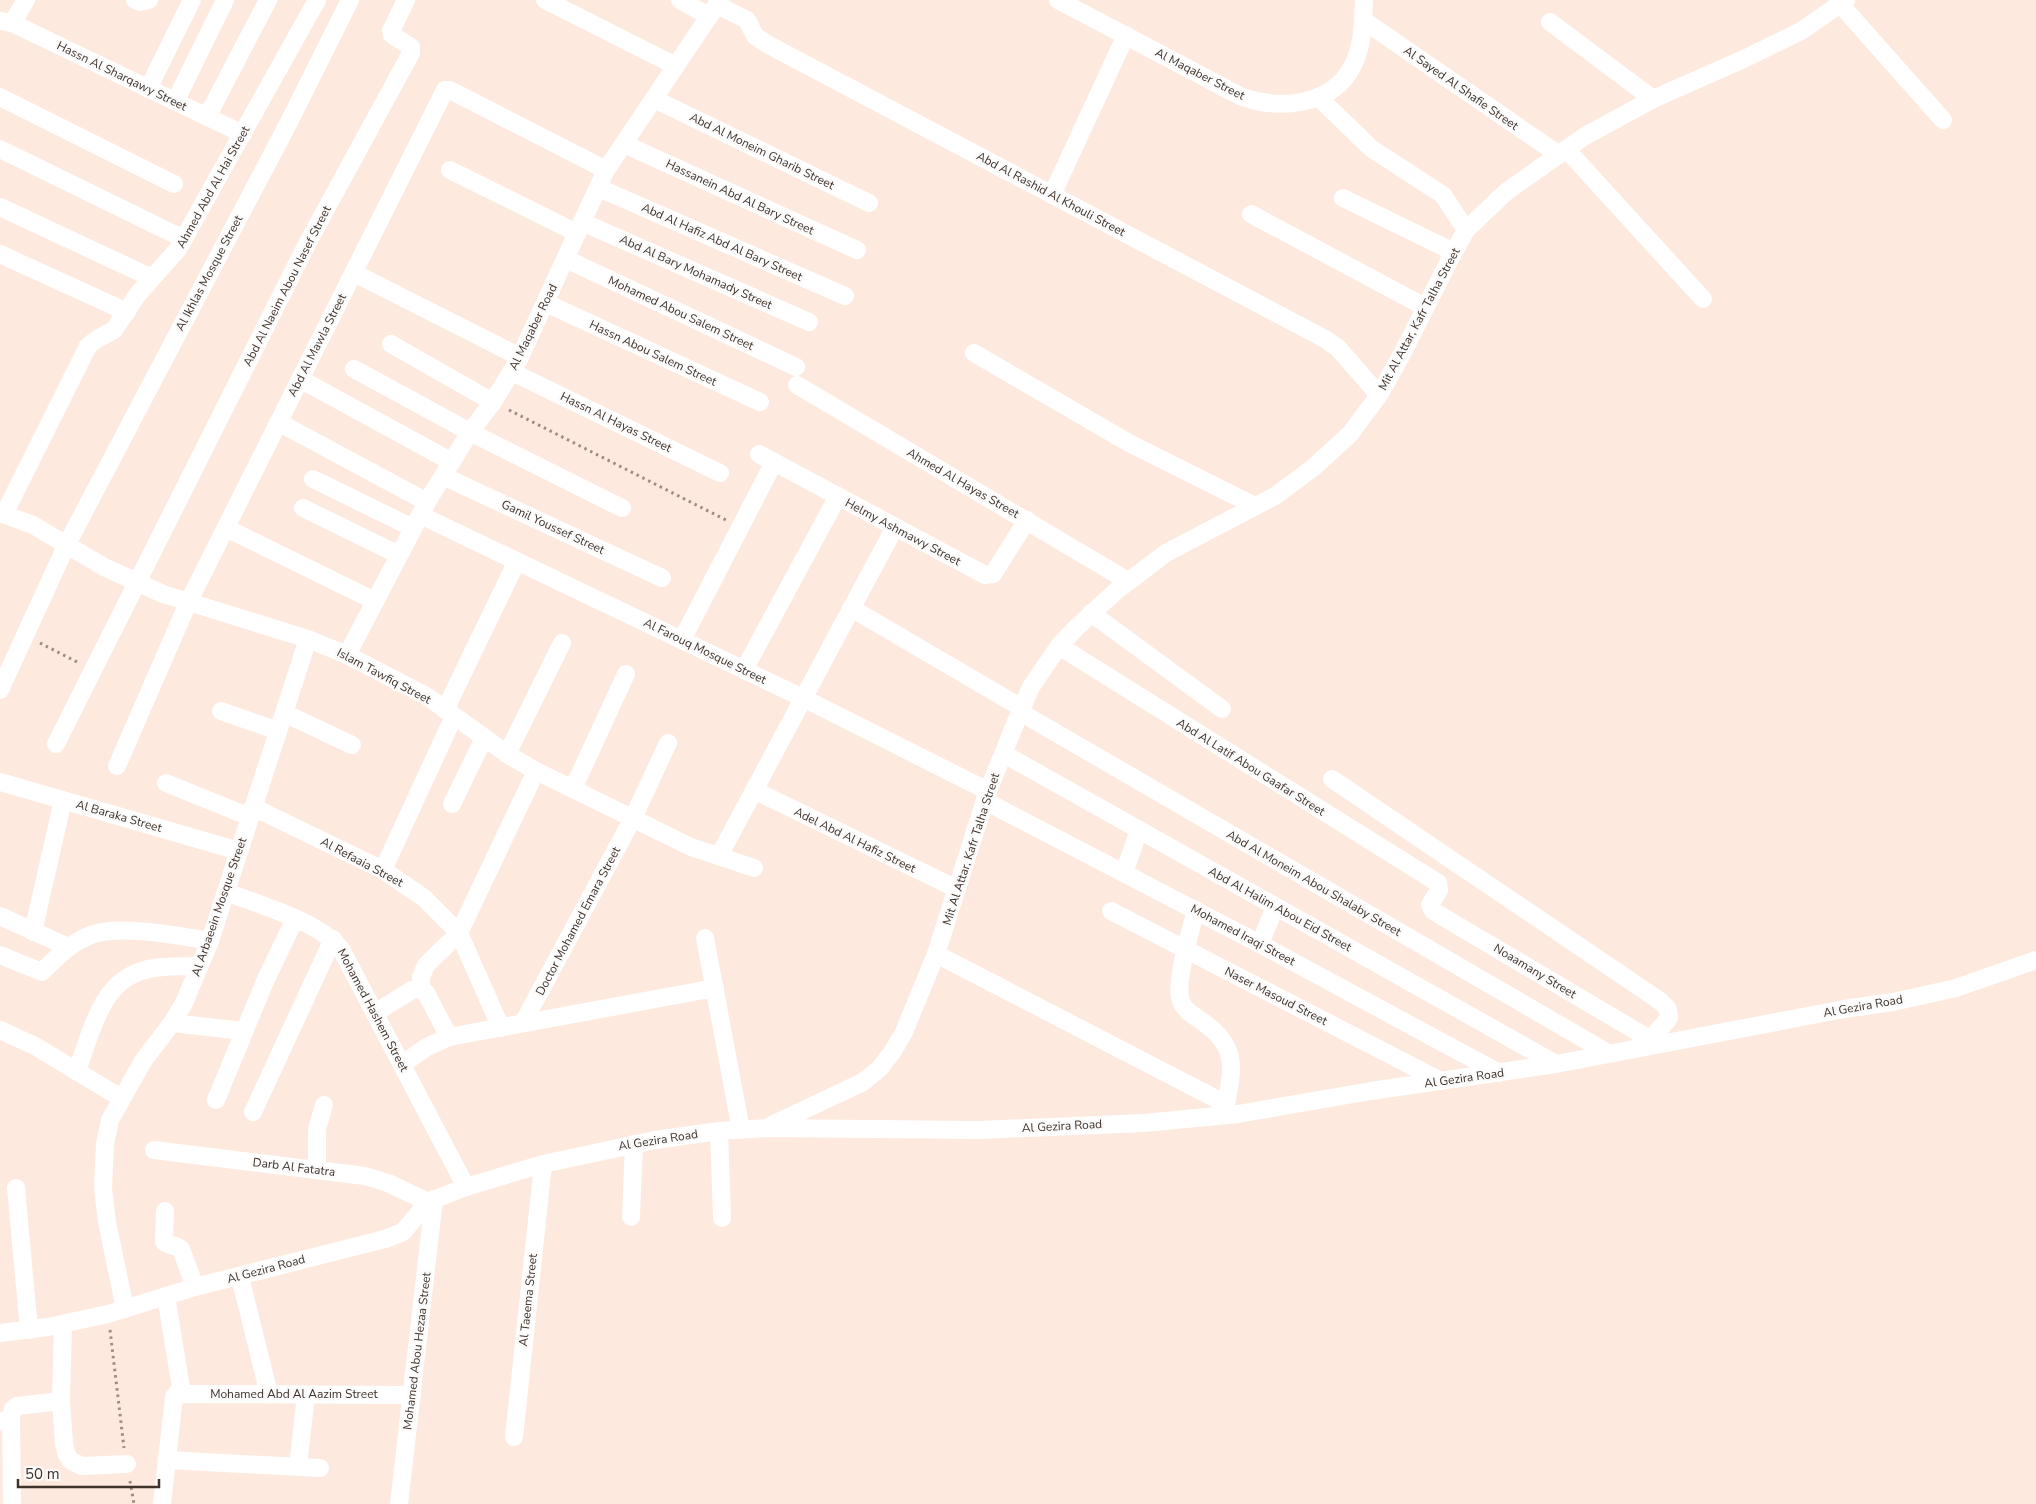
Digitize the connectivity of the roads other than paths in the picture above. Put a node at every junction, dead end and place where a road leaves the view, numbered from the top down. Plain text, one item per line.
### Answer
1 (26, 0) edge
2 (135, 0) edge
3 (149, 0) edge
4 (192, 0) edge
5 (225, 0) edge
6 (268, 0) edge
7 (317, 0) edge
8 (350, 0) edge
9 (406, 0) edge
10 (545, 0) edge
11 (680, 0) edge
12 (1364, 0) edge
13 (1843, 1) edge
14 (1069, 2) edge
15 (716, 7) edge
16 (1363, 20) junction
17 (6, 22) edge
18 (1550, 22) dead end
19 (1126, 35) junction
20 (676, 66) junction
21 (148, 89) junction
22 (0, 97) edge
23 (1318, 97) junction
24 (654, 99) junction
25 (1653, 99) junction
26 (175, 102) junction
27 (207, 117) junction
28 (1942, 120) dead end
29 (243, 134) junction
30 (624, 144) junction
31 (0, 149) edge
32 (1563, 152) junction
33 (450, 170) dead end
34 (606, 170) junction
35 (174, 184) dead end
36 (599, 188) junction
37 (1052, 195) junction
38 (1344, 198) dead end
39 (869, 203) dead end
40 (0, 207) edge
41 (1251, 214) dead end
42 (580, 228) junction
43 (1466, 230) junction
44 (184, 239) junction
45 (857, 250) dead end
46 (1454, 252) junction
47 (0, 254) edge
48 (566, 258) junction
49 (354, 273) junction
50 (152, 278) junction
51 (844, 296) dead end
52 (1704, 299) dead end
53 (546, 303) junction
54 (1425, 307) junction
55 (127, 312) junction
56 (809, 322) dead end
57 (391, 344) dead end
58 (974, 353) dead end
59 (516, 364) junction
60 (796, 367) dead end
61 (354, 369) dead end
62 (300, 379) junction
63 (797, 385) dead end
64 (1379, 395) junction
65 (493, 402) junction
66 (760, 402) dead end
67 (278, 422) junction
68 (470, 432) junction
69 (448, 469) junction
70 (720, 473) dead end
71 (313, 479) dead end
72 (838, 496) junction
73 (1255, 506) junction
74 (303, 508) dead end
75 (622, 508) dead end
76 (2, 513) edge
77 (420, 515) junction
78 (1027, 520) junction
79 (895, 527) junction
80 (226, 528) junction
81 (66, 546) junction
82 (399, 555) junction
83 (517, 562) junction
84 (662, 578) dead end
85 (1128, 581) junction
86 (136, 583) junction
87 (375, 601) junction
88 (188, 603) junction
89 (852, 608) junction
90 (1091, 613) junction
91 (308, 639) junction
92 (682, 640) junction
93 (562, 643) dead end
94 (1058, 646) junction
95 (347, 654) junction
96 (744, 670) junction
97 (626, 674) dead end
98 (0, 690) edge
99 (803, 698) junction
100 (1222, 709) dead end
101 (1021, 710) junction
102 (221, 711) dead end
103 (284, 713) junction
104 (450, 713) junction
105 (278, 731) junction
106 (484, 738) junction
107 (668, 743) dead end
108 (56, 744) dead end
109 (352, 745) dead end
110 (507, 754) junction
111 (1004, 754) junction
112 (117, 766) dead end
113 (536, 772) junction
114 (1332, 780) dead end
115 (0, 782) edge
116 (166, 784) dead end
117 (573, 789) junction
118 (754, 790) junction
119 (986, 796) junction
120 (63, 800) junction
121 (452, 804) dead end
122 (252, 812) junction
123 (633, 818) junction
124 (1139, 830) junction
125 (239, 851) junction
126 (719, 856) junction
127 (754, 868) dead end
128 (382, 870) junction
129 (1124, 873) junction
130 (957, 889) junction
131 (1439, 890) joint
132 (226, 892) junction
133 (1275, 907) junction
134 (1196, 910) junction
135 (1111, 911) dead end
136 (0, 916) edge
137 (295, 919) junction
138 (33, 932) junction
139 (459, 933) junction
140 (705, 938) dead end
141 (333, 939) junction
142 (210, 940) junction
143 (1260, 944) junction
144 (68, 947) junction
145 (1187, 950) junction
146 (936, 954) junction
147 (0, 955) edge
148 (2036, 960) edge
149 (199, 966) junction
150 (715, 988) junction
151 (420, 989) junction
152 (375, 1013) junction
153 (172, 1023) junction
154 (523, 1024) junction
155 (501, 1028) junction
156 (0, 1030) edge
157 (244, 1031) junction
158 (449, 1037) junction
159 (1654, 1042) junction
160 (1608, 1053) junction
161 (402, 1064) junction
162 (1556, 1064) junction
163 (77, 1071) junction
164 (1499, 1073) junction
165 (1441, 1082) junction
166 (121, 1098) junction
167 (216, 1100) dead end
168 (324, 1105) dead end
169 (1225, 1110) junction
170 (254, 1112) dead end
171 (767, 1128) junction
172 (741, 1130) junction
173 (719, 1131) junction
174 (634, 1144) junction
175 (154, 1150) dead end
176 (543, 1164) junction
177 (317, 1170) junction
178 (466, 1187) junction
179 (16, 1188) dead end
180 (431, 1200) junction
181 (165, 1211) dead end
182 (632, 1217) dead end
183 (722, 1218) dead end
184 (240, 1277) junction
185 (195, 1287) junction
186 (166, 1296) junction
187 (126, 1309) junction
188 (63, 1324) junction
189 (29, 1330) junction
190 (0, 1333) edge
191 (179, 1394) junction
192 (269, 1394) junction
193 (306, 1395) junction
194 (412, 1395) junction
195 (61, 1401) junction
196 (6, 1419) edge
197 (514, 1437) dead end
198 (166, 1460) junction
199 (126, 1464) road end
200 (298, 1466) junction
201 (320, 1468) dead end
202 (12, 1504) edge
203 (162, 1504) edge
204 (399, 1504) edge

1 - 17 street
2 - 3 street
4 - 21 street
5 - 26 street
6 - 27 street
7 - 29 street, Ahmed Abd Al Hai Street
8 - 81 street, Al Ikhlas Mosque Street
9 - 86 street, Abd Al Naeim Abou Nasef Street
10 - 20 street
11 - 15 street, Abd Al Rashid Al Khouli Street
12 - 16 street, Al Maqaber Street
13 - 25 street, Mit Al Attar, Kafr Talha Street
13 - 28 street
14 - 19 street, Al Maqaber Street
15 - 20 street, Al Maqaber Road
15 - 37 street, Abd Al Rashid Al Khouli Street
16 - 23 street, Al Maqaber Street
16 - 32 street, Al Sayed Al Shafie Street
17 - 21 street, Hassn Al Sharqawy Street
18 - 25 street
19 - 23 street, Al Maqaber Street
19 - 37 street
20 - 24 street, Al Maqaber Road
21 - 26 street, Hassn Al Sharqawy Street
22 - 35 street
23 - 43 street
24 - 30 street, Al Maqaber Road
24 - 39 street, Abd Al Moneim Gharib Street
25 - 32 street, Mit Al Attar, Kafr Talha Street
26 - 27 street, Hassn Al Sharqawy Street
27 - 29 street, Hassn Al Sharqawy Street
29 - 44 street, Ahmed Abd Al Hai Street
30 - 34 street, Al Maqaber Road
30 - 45 street, Hassanein Abd Al Bary Street
31 - 44 street
32 - 43 street, Mit Al Attar, Kafr Talha Street
32 - 52 street, Al Sayed Al Shafie Street
33 - 42 street, Abd Al Bary Mohamady Street
34 - 36 street, Al Maqaber Road
34 - 49 street, Abd Al Mawla Street
36 - 42 street, Al Maqaber Road
36 - 51 street, Abd Al Hafiz Abd Al Bary Street
37 - 64 street, Abd Al Rashid Al Khouli Street
38 - 46 street
40 - 50 street
41 - 54 street
42 - 48 street, Al Maqaber Road
42 - 56 street, Abd Al Bary Mohamady Street
43 - 46 street, Mit Al Attar, Kafr Talha Street
44 - 50 street, Ahmed Abd Al Hai Street
46 - 54 street, Mit Al Attar, Kafr Talha Street
47 - 55 street
48 - 53 street, Al Maqaber Road
48 - 60 street, Mohamed Abou Salem Street
49 - 59 street, Hassn Al Hayas Street
49 - 62 street, Abd Al Mawla Street
50 - 55 street, Ahmed Abd Al Hai Street
53 - 59 street, Al Maqaber Road
53 - 66 street, Hassn Abou Salem Street
54 - 64 street, Mit Al Attar, Kafr Talha Street
55 - 76 street, Ahmed Abd Al Hai Street
57 - 65 street
58 - 73 street
59 - 65 street, Al Maqaber Road
59 - 70 street, Hassn Al Hayas Street
61 - 68 street
62 - 67 street, Abd Al Mawla Street
62 - 69 street, Gamil Youssef Street
63 - 78 street, Ahmed Al Hayas Street
64 - 73 street, Mit Al Attar, Kafr Talha Street
65 - 68 street, Al Maqaber Road
67 - 77 street
67 - 80 street, Abd Al Mawla Street
68 - 69 street, Al Maqaber Road
68 - 75 street
69 - 77 street, Al Maqaber Road
69 - 84 street, Gamil Youssef Street
71 - 77 street
72 - 79 street, Helmy Ashmawy Street
72 - 92 street, Helmy Ashmawy Street
72 - 96 street
73 - 85 street, Mit Al Attar, Kafr Talha Street
74 - 82 street
76 - 81 street, Islam Tawfiq Street
77 - 82 street, Al Maqaber Road
77 - 83 street, Al Farouq Mosque Street
78 - 79 street, Helmy Ashmawy Street
78 - 85 street, Ahmed Al Hayas Street
79 - 89 street
80 - 87 street
80 - 88 street, Abd Al Mawla Street
81 - 86 street, Islam Tawfiq Street
81 - 98 street, Al Ikhlas Mosque Street
82 - 87 street, Al Maqaber Road
83 - 92 street, Al Farouq Mosque Street
83 - 104 street
85 - 90 street, Mit Al Attar, Kafr Talha Street
86 - 88 street, Islam Tawfiq Street
86 - 108 street
87 - 95 street, Al Maqaber Road
88 - 91 street, Islam Tawfiq Street
88 - 112 street, Abd Al Mawla Street
89 - 99 street
89 - 101 street, Abd Al Moneim Abou Shalaby Street
90 - 94 street, Mit Al Attar, Kafr Talha Street
90 - 100 street
91 - 95 street, Islam Tawfiq Street
91 - 103 street, Al Arbaeein Mosque Street
92 - 96 street, Al Farouq Mosque Street
93 - 110 street
94 - 101 street, Mit Al Attar, Kafr Talha Street
94 - 131 street, Abd Al Latif Abou Gaafar Street
95 - 104 street, Islam Tawfiq Street
96 - 99 street, Al Farouq Mosque Street
97 - 117 street
99 - 118 street
99 - 119 street, Al Farouq Mosque Street
101 - 111 street, Mit Al Attar, Kafr Talha Street
101 - 160 street, Abd Al Moneim Abou Shalaby Street
102 - 105 street
103 - 105 street, Al Arbaeein Mosque Street
103 - 109 street
104 - 106 street, Islam Tawfiq Street
104 - 128 street
105 - 122 street, Al Arbaeein Mosque Street
106 - 110 street, Islam Tawfiq Street
106 - 121 street
107 - 123 street, Doctor Mohamed Emara Street
110 - 113 street, Islam Tawfiq Street
111 - 119 street, Mit Al Attar, Kafr Talha Street
111 - 124 street, Abd Al Halim Abou Eid Street
113 - 117 street, Islam Tawfiq Street
113 - 139 street
114 - 159 street
115 - 120 street, Al Baraka Street
116 - 122 street, Al Refaaia Street
117 - 123 street, Islam Tawfiq Street
118 - 126 street
118 - 130 street, Adel Abd Al Hafiz Street
119 - 129 street, Mohamed Iraqi Street
119 - 130 street, Mit Al Attar, Kafr Talha Street
120 - 125 street, Al Baraka Street
120 - 138 street
122 - 125 street, Al Arbaeein Mosque Street
122 - 128 street, Al Refaaia Street
123 - 126 street, Islam Tawfiq Street
123 - 154 street, Doctor Mohamed Emara Street
124 - 129 street
124 - 133 street, Abd Al Halim Abou Eid Street
125 - 132 street, Al Arbaeein Mosque Street
126 - 127 street, Islam Tawfiq Street
128 - 139 street, Al Refaaia Street
129 - 134 street, Mohamed Iraqi Street
130 - 146 street, Mit Al Attar, Kafr Talha Street
131 - 159 street, Noaamany Street
132 - 137 street, Mohamed Hashem Street
132 - 142 street, Al Arbaeein Mosque Street
133 - 143 street
133 - 162 street, Abd Al Halim Abou Eid Street
134 - 143 street, Mohamed Iraqi Street
134 - 145 street
135 - 145 street, Naser Masoud Street
136 - 138 street
137 - 141 street, Mohamed Hashem Street
137 - 157 street
138 - 144 street
139 - 151 street
139 - 155 street
140 - 150 street
141 - 152 street, Mohamed Hashem Street
141 - 170 street
142 - 144 street
142 - 149 street, Al Arbaeein Mosque Street
143 - 164 street, Mohamed Iraqi Street
144 - 147 street
145 - 165 street, Naser Masoud Street
145 - 169 street
146 - 169 street
146 - 171 street, Mit Al Attar, Kafr Talha Street
148 - 159 street, Al Gezira Road
149 - 153 street, Al Arbaeein Mosque Street
149 - 163 street
150 - 154 street
150 - 172 street
151 - 152 street
151 - 158 street
152 - 161 street, Mohamed Hashem Street
153 - 157 street
153 - 166 street, Al Arbaeein Mosque Street
154 - 155 street
155 - 158 street
156 - 163 street
157 - 167 street
158 - 161 street
159 - 160 street, Al Gezira Road
160 - 162 street, Al Gezira Road
161 - 178 street, Mohamed Hashem Street
162 - 164 street, Al Gezira Road
163 - 166 street
164 - 165 street, Al Gezira Road
165 - 169 street, Al Gezira Road
166 - 187 street, Al Arbaeein Mosque Street
168 - 177 street
169 - 171 street, Al Gezira Road
171 - 172 street, Al Gezira Road
172 - 173 street, Al Gezira Road
173 - 174 street, Al Gezira Road
173 - 183 street
174 - 176 street, Al Gezira Road
174 - 182 street
175 - 177 street, Darb Al Fatatra
176 - 178 street, Al Gezira Road
176 - 197 street, Al Taeema Street
177 - 180 street, Darb Al Fatatra
178 - 180 street, Al Gezira Road
179 - 189 street
180 - 184 street, Al Gezira Road
180 - 194 street, Mohamed Abou Hezaa Street
181 - 185 street
184 - 185 street, Al Gezira Road
184 - 192 street
185 - 186 street, Al Gezira Road
186 - 187 street, Al Gezira Road
186 - 191 street
187 - 188 street, Al Gezira Road
188 - 189 street, Al Gezira Road
188 - 195 street
189 - 190 street, Al Gezira Road
191 - 192 street, Mohamed Abd Al Aazim Street
191 - 198 street
192 - 193 street, Mohamed Abd Al Aazim Street
193 - 194 street, Mohamed Abd Al Aazim Street
193 - 200 street
194 - 204 street, Mohamed Abou Hezaa Street
195 - 196 street
195 - 199 street
196 - 202 street
198 - 200 street
198 - 203 street
200 - 201 street

